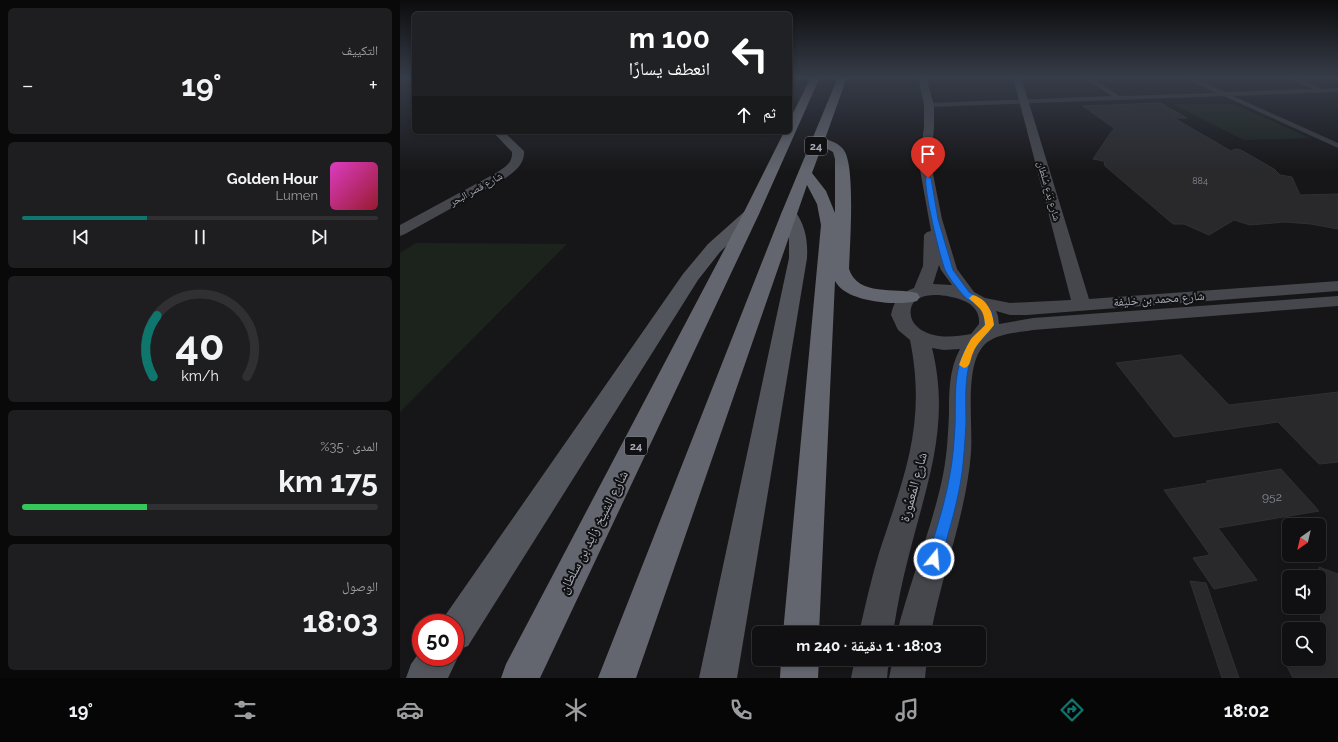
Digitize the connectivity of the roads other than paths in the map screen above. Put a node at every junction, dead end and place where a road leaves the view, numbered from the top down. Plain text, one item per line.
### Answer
1 (801, 109) edge
2 (831, 109) edge
3 (929, 109) edge
4 (1025, 109) edge
5 (1256, 109) edge
6 (792, 128) edge
7 (486, 134) edge
8 (500, 134) edge
9 (789, 134) edge
10 (818, 141) junction
11 (1338, 146) edge
12 (805, 173) junction
13 (751, 214) junction
14 (789, 214) junction
15 (935, 219) junction
16 (400, 223) edge
17 (400, 231) edge
18 (1338, 286) edge
19 (916, 294) junction
20 (973, 298) junction
21 (1338, 301) edge
22 (1081, 304) junction
23 (978, 337) junction
24 (920, 338) junction
25 (464, 619) edge
26 (801, 626) edge
27 (877, 626) edge
28 (916, 626) edge
29 (433, 666) edge
30 (800, 666) edge
31 (871, 666) edge
32 (909, 666) edge
33 (425, 678) edge
34 (520, 678) edge
35 (617, 678) edge
36 (718, 678) edge
37 (799, 678) edge
38 (870, 678) edge
39 (907, 678) edge

1 - 6 highway, شارع الشيخ زايد بن سلطان / 24
2 - 10 highway, 24
3 - 15 street
4 - 22 street, شارع بَدَع سُلطان
5 - 11 street
7 - 16 street, شارع قصر البحر
8 - 17 street, شارع قصر البحر
9 - 13 highway, شارع الشيخ زايد بن سلطان / 24
10 - 12 highway, 24
10 - 19 highway
12 - 14 highway, 24
12 - 26 highway
13 - 25 main road, شارع الشيخ زايد بن سلطان
13 - 34 highway, شارع الشيخ زايد بن سلطان / 24
14 - 35 highway, 24
14 - 36 main road
15 - 19 street
15 - 20 street
18 - 22 street, شارع محمد بن خليفة
19 - 20 street
19 - 24 street
20 - 22 street, شارع محمد بن خليفة
20 - 23 street
21 - 23 street, شارع محمد بن خليفة
23 - 24 street
23 - 28 street
24 - 27 street, شارع المَعمُورة
29 - 33 main road
30 - 37 highway
31 - 38 street
32 - 39 street

